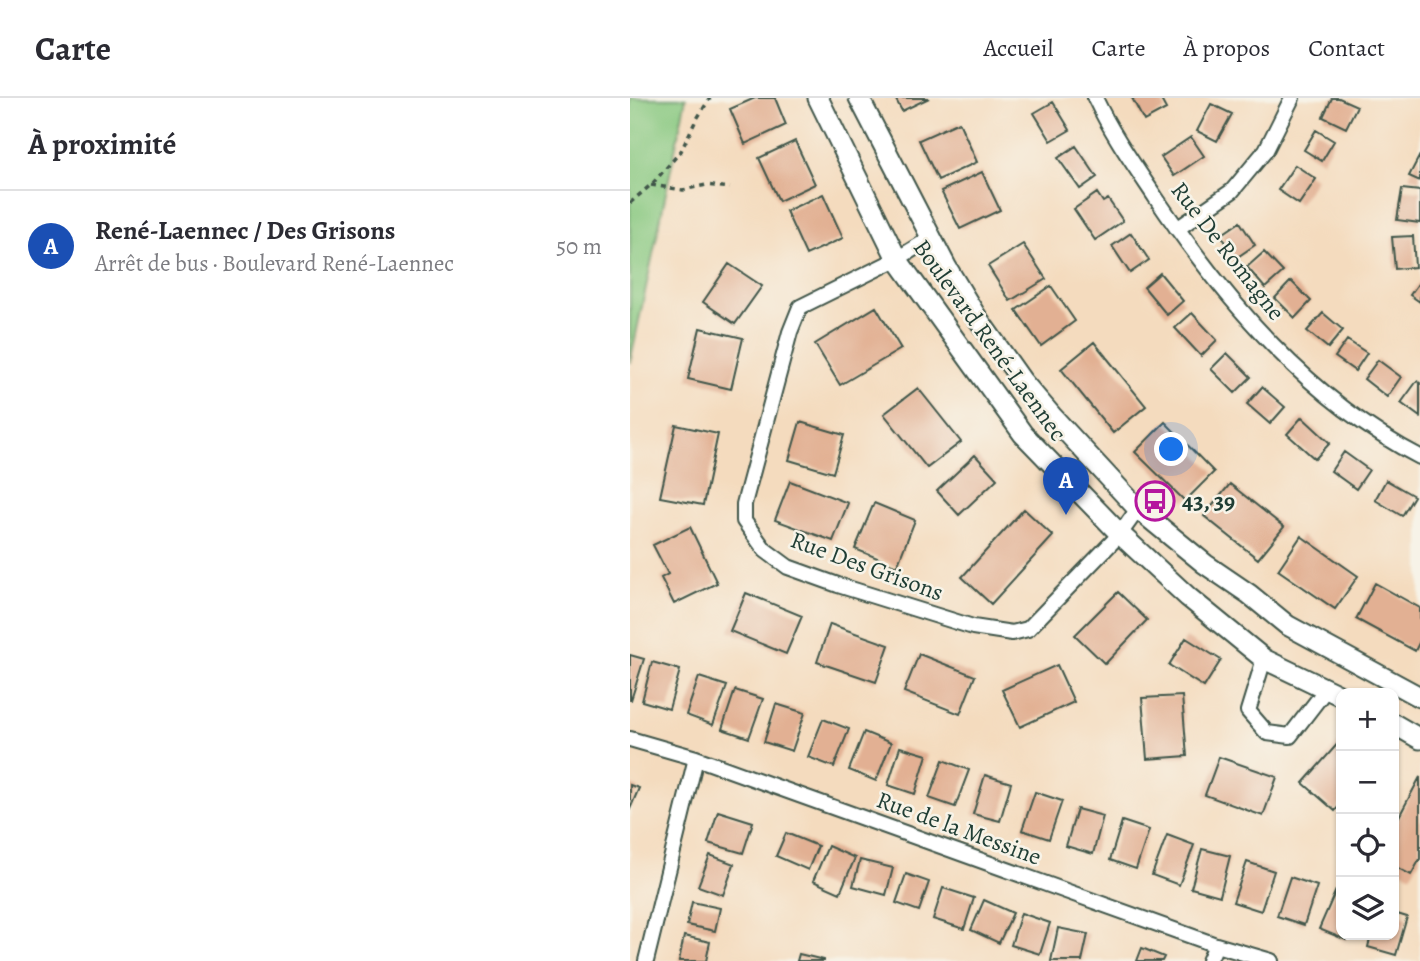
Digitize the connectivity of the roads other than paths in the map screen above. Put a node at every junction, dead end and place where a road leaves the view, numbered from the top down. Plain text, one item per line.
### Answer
1 (818, 98) edge
2 (859, 98) edge
3 (1095, 98) edge
4 (1292, 98) edge
5 (1177, 229) junction
6 (931, 238) junction
7 (897, 259) junction
8 (1420, 457) edge
9 (1138, 509) junction
10 (1120, 534) junction
11 (1265, 659) junction
12 (1334, 692) edge
13 (1420, 697) edge
14 (1399, 727) edge
15 (630, 739) edge
16 (1420, 739) edge
17 (696, 758) junction
18 (1216, 945) junction
19 (646, 961) edge
20 (1209, 961) edge
21 (1271, 961) edge

1 - 7 street, Boulevard René-Laennec
2 - 6 street, Boulevard René-Laennec
3 - 5 street, Rue De Romagne
4 - 5 street
5 - 8 street, Rue De Romagne
6 - 7 street, Rue Des Grisons
6 - 9 street, Boulevard René-Laennec
7 - 10 street, Boulevard René-Laennec
7 - 10 street, Rue Des Grisons
9 - 10 street, Rue Des Grisons
9 - 13 street, Boulevard René-Laennec
10 - 11 street, Boulevard René-Laennec
11 - 12 street, Boulevard René-Laennec
11 - 12 street, Boulevard René-Laennec
14 - 16 street
15 - 17 street, Rue de la Messine
17 - 18 street, Rue de la Messine
17 - 19 street
18 - 20 street
18 - 21 street, Rue de la Messine

